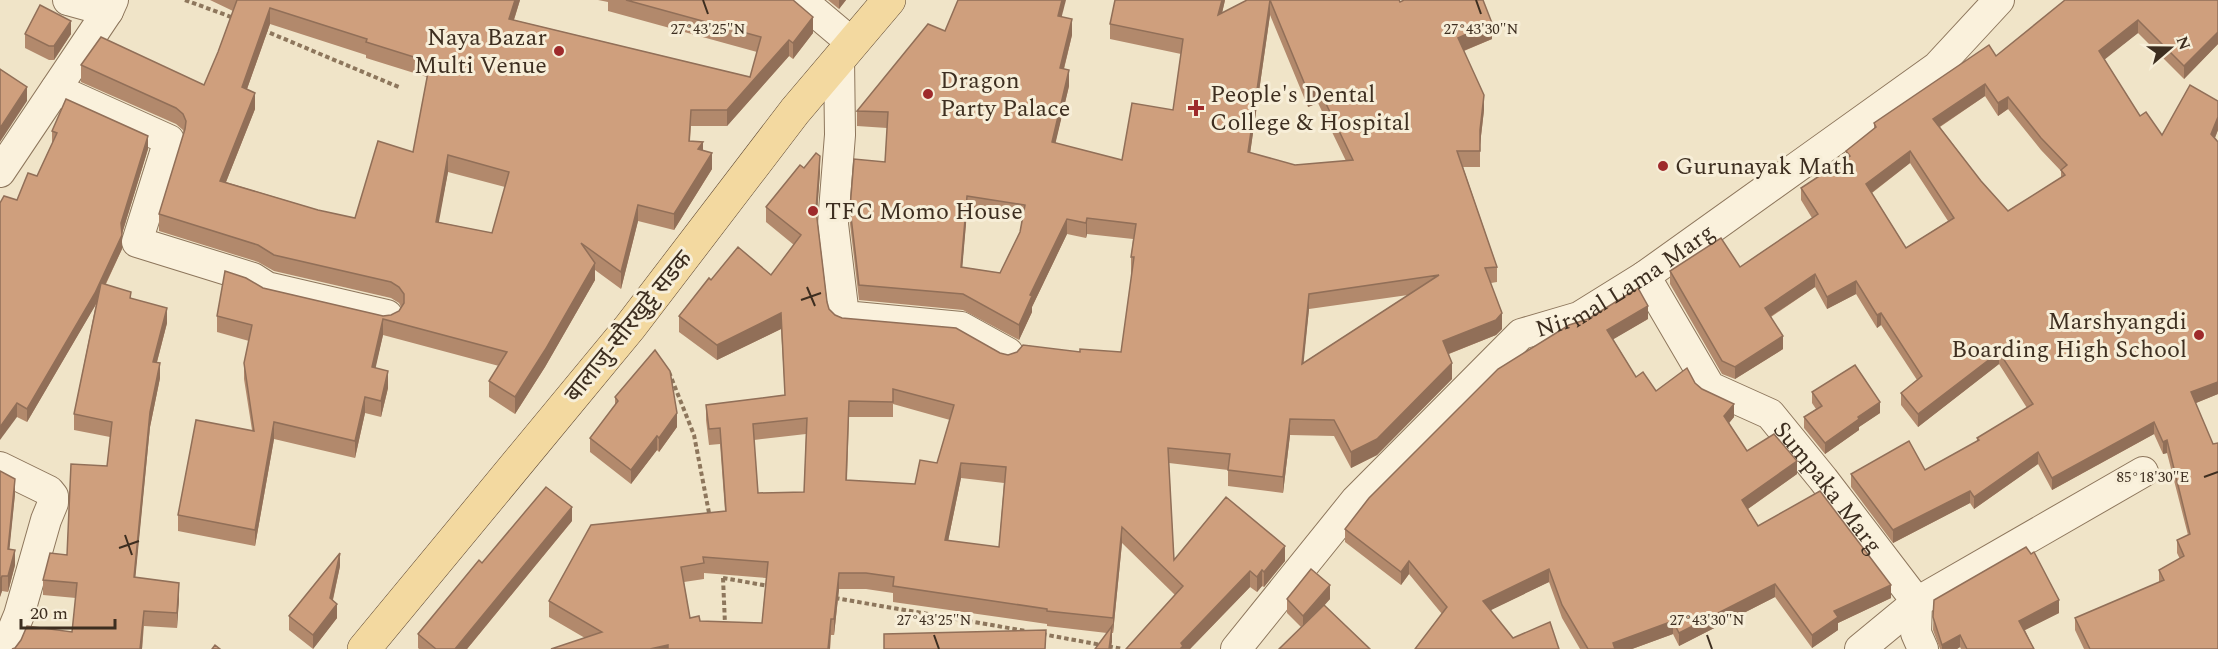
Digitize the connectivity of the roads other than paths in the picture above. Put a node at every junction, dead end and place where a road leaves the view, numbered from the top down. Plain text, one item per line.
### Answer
1 (68, 0) edge
2 (801, 0) edge
3 (889, 0) edge
4 (1999, 0) edge
5 (111, 6) edge
6 (846, 51) junction
7 (56, 89) junction
8 (0, 172) edge
9 (1645, 276) junction
10 (387, 315) edge
11 (1008, 352) edge
12 (0, 467) edge
13 (2143, 472) dead end
14 (1917, 602) junction
15 (6, 649) edge
16 (364, 649) edge
17 (1236, 649) edge
18 (1860, 649) edge
19 (1923, 649) edge

1 - 5 street
2 - 6 street
3 - 6 main road, बालाजु-सौरखुट्टे सडक
4 - 9 street, Nirmal Lama Marg
5 - 7 street
6 - 11 street
6 - 16 main road, बालाजु-सौरखुट्टे सडक
7 - 8 street
7 - 10 street
9 - 14 street, Sumpaka Marg
9 - 17 street, Nirmal Lama Marg
12 - 15 street
13 - 14 street
14 - 18 street
14 - 19 street

